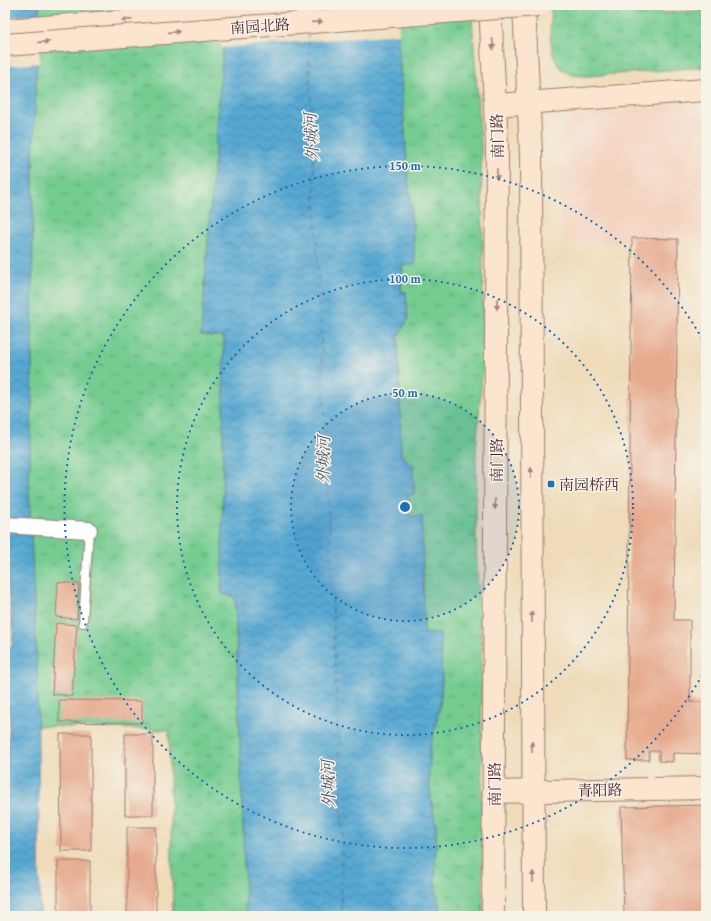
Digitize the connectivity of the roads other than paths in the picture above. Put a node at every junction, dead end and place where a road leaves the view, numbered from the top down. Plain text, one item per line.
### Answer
1 (334, 5) edge
2 (490, 5) edge
3 (524, 5) edge
4 (539, 5) edge
5 (5, 30) edge
6 (5, 45) edge
7 (703, 90) edge
8 (530, 103) junction
9 (497, 105) junction
10 (5, 524) edge
11 (88, 530) joint
12 (83, 623) dead end
13 (706, 788) edge
14 (494, 792) junction
15 (532, 792) junction
16 (493, 916) edge
17 (534, 916) edge

1 -> 5 main road, 南园北路
2 -> 9 main road, 南门路
3 - 8 main road
6 -> 4 main road, 南园北路, bridge
7 - 8 main road
8 - 9 main road
15 -> 8 main road
9 -> 14 main road, 南门路
10 - 11 street
11 - 12 lane
13 - 15 main road, 青阳路
14 - 15 main road, 青阳路
14 - 16 main road, 南门路
17 -> 15 main road

